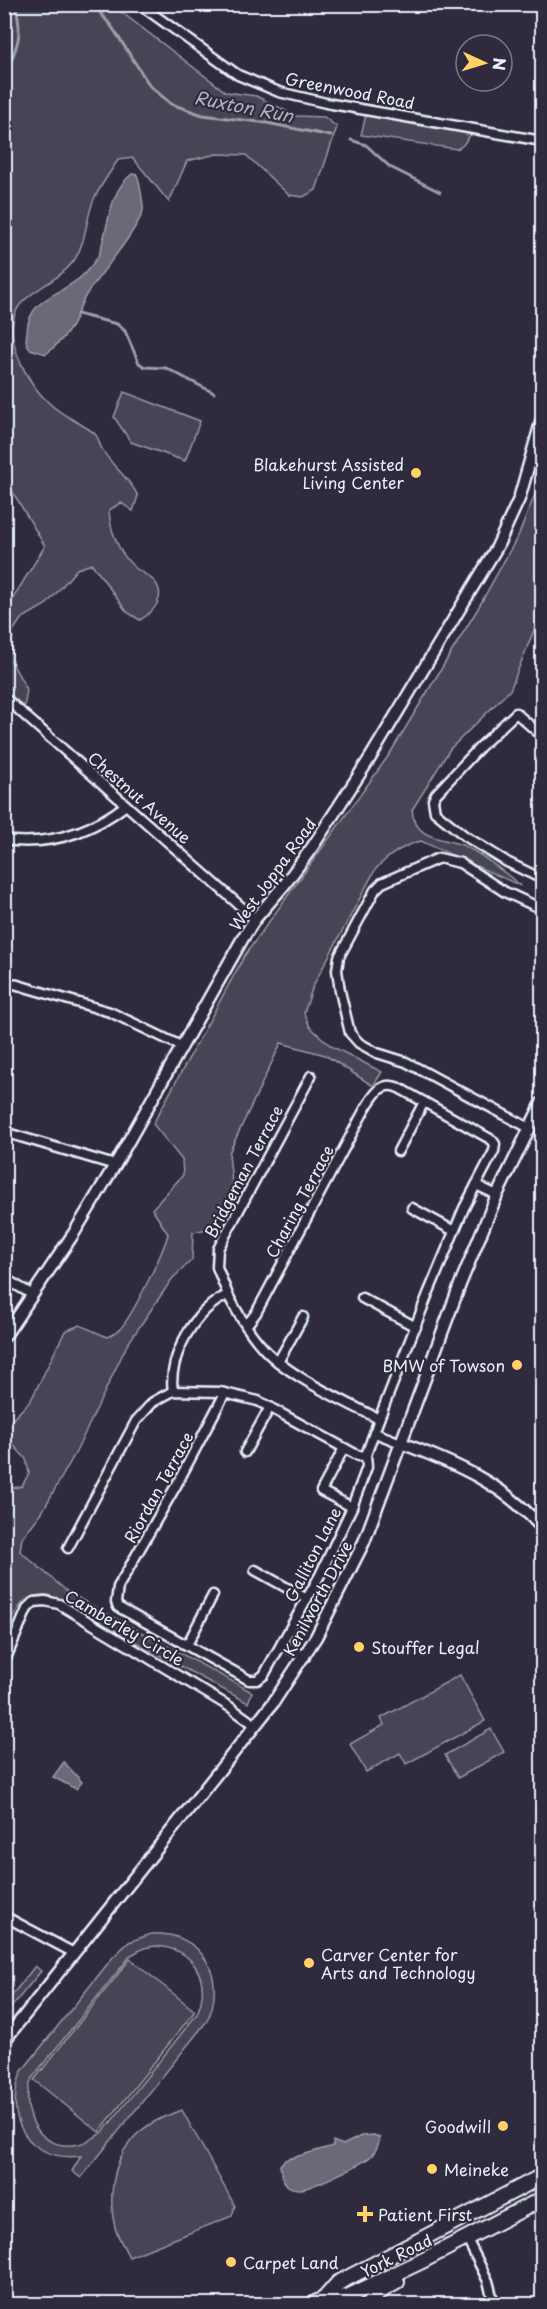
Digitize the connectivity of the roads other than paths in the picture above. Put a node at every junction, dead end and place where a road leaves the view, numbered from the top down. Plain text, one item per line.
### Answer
1 (139, 4) edge
2 (543, 141) edge
3 (543, 419) edge
4 (4, 698) edge
5 (543, 736) edge
6 (126, 805) junction
7 (4, 840) edge
8 (543, 879) edge
9 (543, 909) edge
10 (255, 919) junction
11 (4, 981) edge
12 (181, 1046) junction
13 (311, 1076) dead end
14 (423, 1102) junction
15 (543, 1103) edge
16 (529, 1128) junction
17 (4, 1132) edge
18 (398, 1151) dead end
19 (114, 1165) junction
20 (476, 1185) junction
21 (497, 1195) junction
22 (412, 1208) dead end
23 (454, 1231) junction
24 (4, 1278) edge
25 (33, 1295) junction
26 (228, 1295) junction
27 (362, 1298) dead end
28 (303, 1317) dead end
29 (246, 1326) junction
30 (416, 1327) junction
31 (4, 1337) edge
32 (278, 1362) junction
33 (173, 1391) junction
34 (225, 1393) junction
35 (270, 1407) junction
36 (379, 1419) junction
37 (375, 1433) junction
38 (401, 1443) junction
39 (344, 1448) junction
40 (245, 1452) dead end
41 (366, 1455) junction
42 (352, 1508) junction
43 (543, 1528) edge
44 (68, 1548) dead end
45 (255, 1570) dead end
46 (213, 1595) dead end
47 (307, 1599) junction
48 (282, 1643) junction
49 (187, 1646) junction
50 (304, 1657) junction
51 (4, 1663) edge
52 (255, 1725) junction
53 (4, 1916) edge
54 (74, 1953) junction
55 (4, 2042) edge
56 (543, 2176) edge
57 (543, 2199) edge
58 (467, 2239) junction
59 (420, 2262) junction
60 (319, 2302) edge
61 (369, 2304) edge
62 (494, 2304) edge

1 - 2 street, Greenwood Road
3 - 10 street, West Joppa Road
4 - 6 street, Chestnut Avenue
5 - 8 street
6 - 7 street
6 - 10 street, Chestnut Avenue
9 - 16 street
10 - 12 street, West Joppa Road
11 - 12 street
12 - 19 street, West Joppa Road
13 - 26 street, Bridgeman Terrace
14 - 18 street
14 - 20 street, Galliton Lane
14 - 29 street, Charing Terrace
15 - 16 street, Kenilworth Drive
16 - 21 street, Kenilworth Drive
17 - 19 street
19 - 25 street, West Joppa Road
20 - 21 street
20 - 23 street, Galliton Lane
21 - 38 street, Kenilworth Drive
22 - 23 street
23 - 30 street, Galliton Lane
24 - 25 street
25 - 31 street, West Joppa Road
26 - 29 street, Bridgeman Terrace
26 - 33 street
27 - 30 street
28 - 32 street
29 - 32 street, Bridgeman Terrace
30 - 36 street, Galliton Lane
32 - 36 street, Bridgeman Terrace
33 - 34 street
33 - 44 street
34 - 35 street
34 - 49 street, Riordan Terrace
35 - 39 street
35 - 40 street
36 - 37 street, Galliton Lane
37 - 38 street
37 - 41 street, Galliton Lane
38 - 43 street
38 - 50 street, Kenilworth Drive
39 - 41 street
39 - 42 street
41 - 42 street, Galliton Lane
42 - 47 street, Galliton Lane
45 - 47 street
46 - 49 street
47 - 48 street, Galliton Lane
48 - 49 street, Galliton Lane
48 - 50 street
50 - 52 street, Kenilworth Drive
51 - 52 street, Camberley Circle
52 - 54 street, Kenilworth Drive
53 - 54 street
54 - 55 street, Kenilworth Drive
56 - 60 main road, York Road
57 - 58 main road, York Road
58 - 59 main road, York Road
58 - 62 street
59 - 60 main road, York Road
59 - 61 main road

